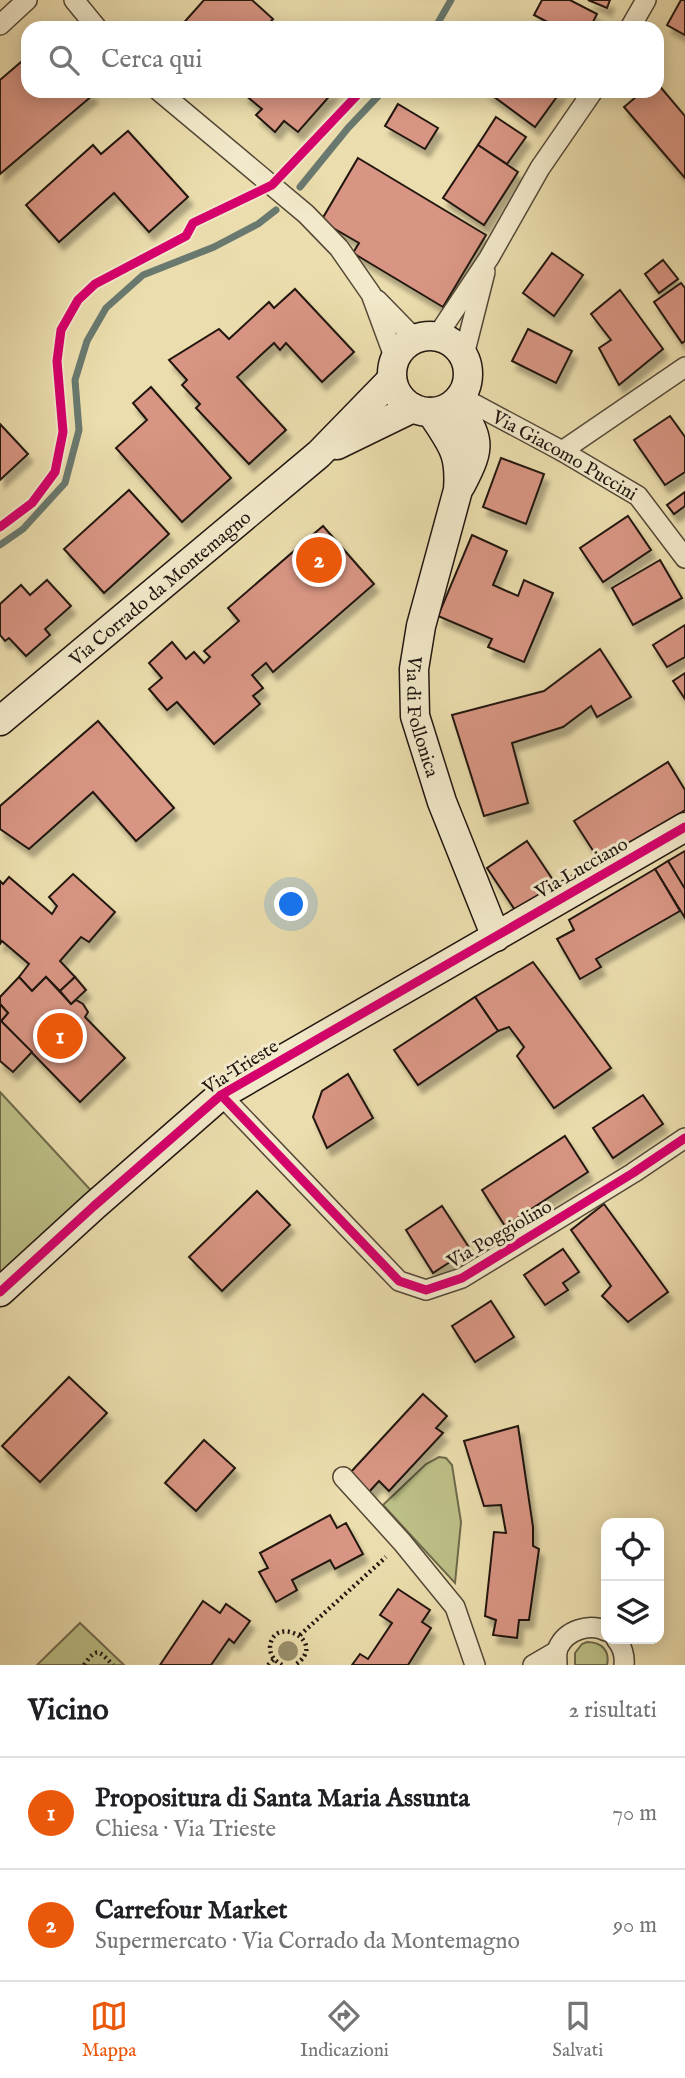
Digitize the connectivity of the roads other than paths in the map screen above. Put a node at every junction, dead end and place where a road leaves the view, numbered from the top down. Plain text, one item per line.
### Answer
1 (27, 0) edge
2 (74, 0) edge
3 (646, 0) edge
4 (91, 21) edge
5 (634, 21) edge
6 (0, 24) edge
7 (167, 98) edge
8 (588, 98) edge
9 (489, 258) junction
10 (372, 294) junction
11 (426, 337) junction
12 (464, 355) junction
13 (685, 367) edge
14 (394, 369) junction
15 (440, 405) junction
16 (562, 451) junction
17 (319, 454) junction
18 (685, 558) edge
19 (0, 721) edge
20 (685, 827) edge
21 (496, 937) junction
22 (221, 1095) junction
23 (685, 1138) edge
24 (0, 1292) edge
25 (343, 1477) dead end
26 (601, 1630) edge
27 (620, 1644) edge
28 (557, 1658) edge
29 (475, 1665) edge
30 (533, 1665) edge
31 (624, 1665) edge

1 - 6 street
2 - 4 street
3 - 5 street
7 - 10 street
8 - 9 street
9 - 11 street
9 - 12 street
10 - 11 street
10 - 14 street
11 - 12 street
11 - 14 street
12 - 15 street
13 - 16 street
14 - 15 street
14 - 17 street, Via Corrado da Montemagno
15 - 16 street, Via Giacomo Puccini
15 - 17 street, Via Corrado da Montemagno
15 - 21 street, Via di Follonica
16 - 18 street, Via Giacomo Puccini
17 - 19 street, Via Corrado da Montemagno
20 - 21 street, Via Lucciano
21 - 22 street, Via Trieste
22 - 23 street, Via Poggiolino
22 - 24 street, Via Trieste
25 - 29 street
26 - 28 street
27 - 31 street
28 - 30 street

